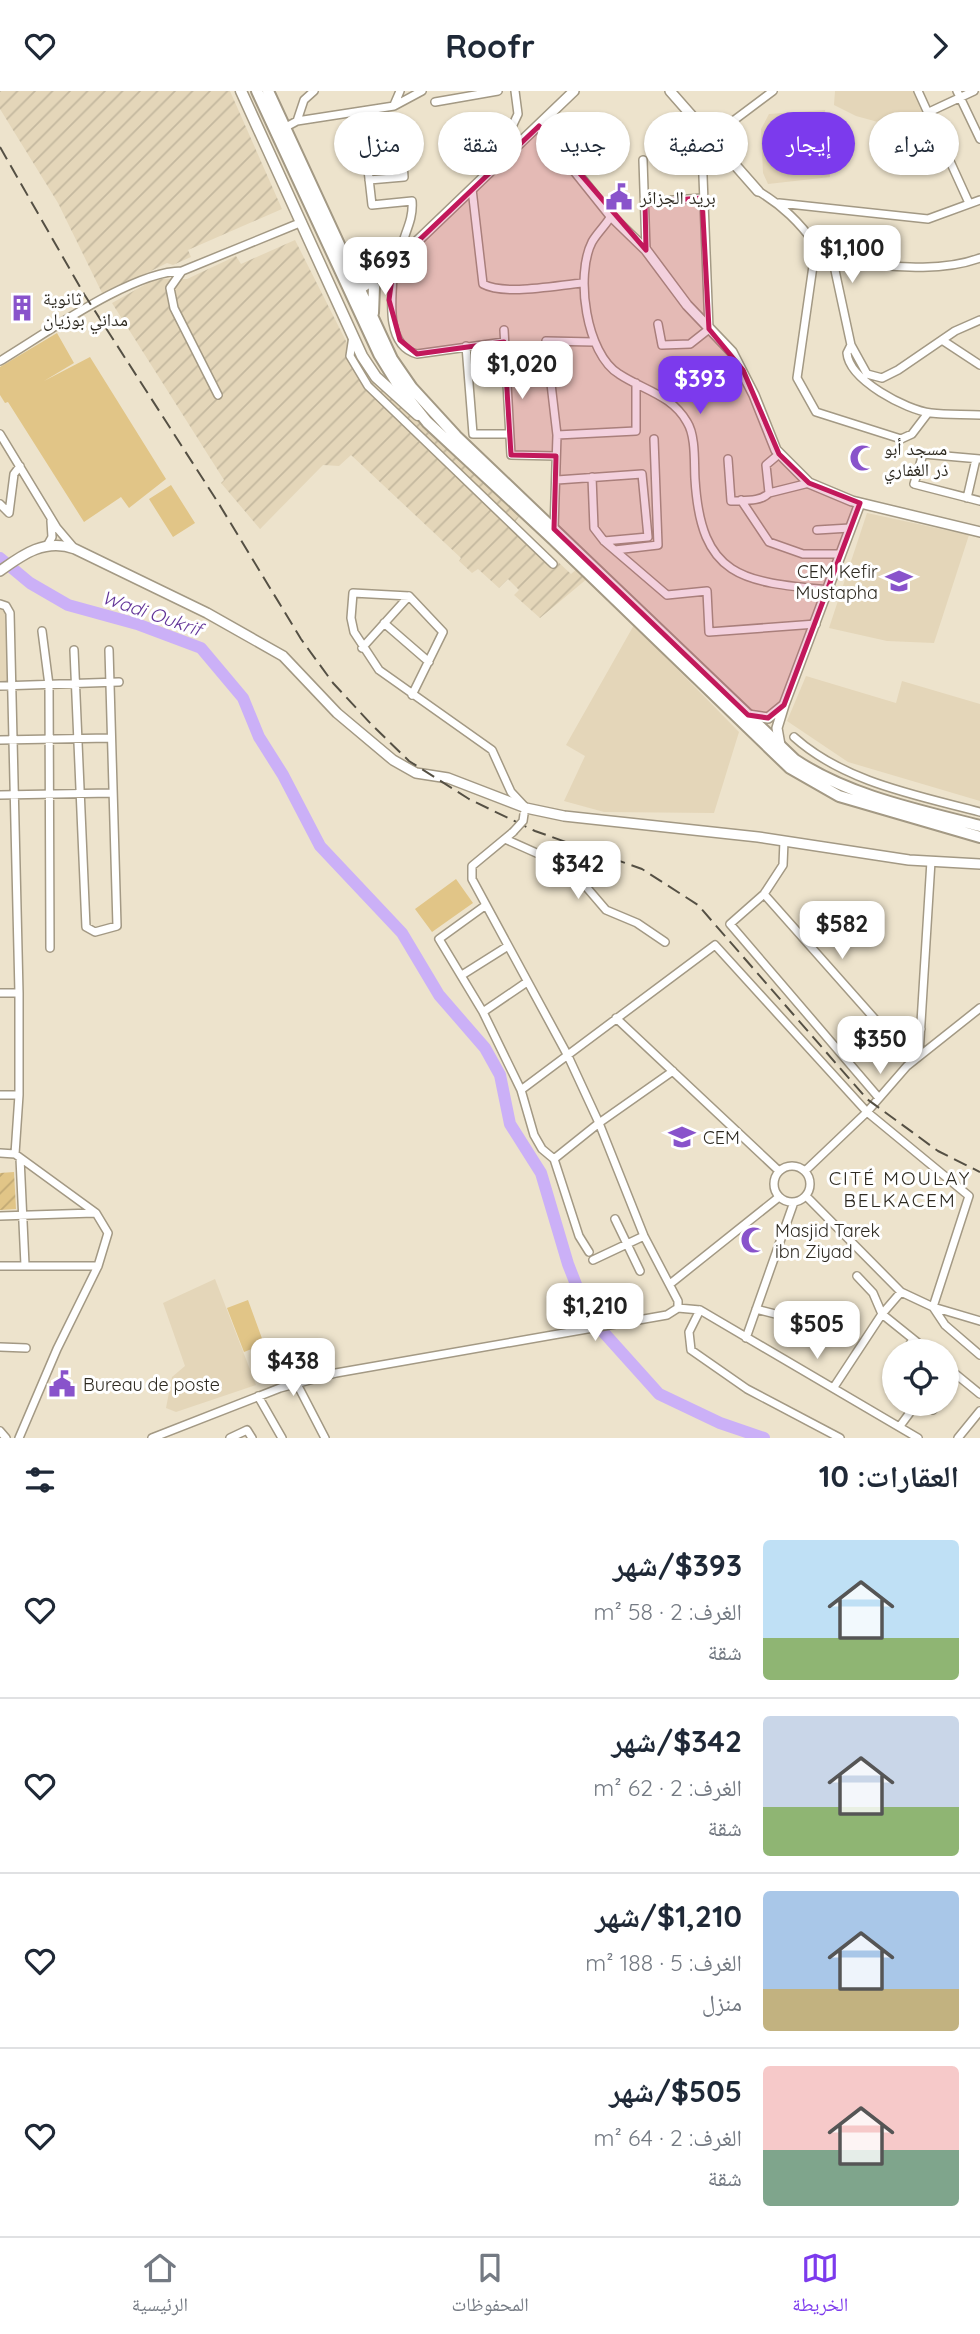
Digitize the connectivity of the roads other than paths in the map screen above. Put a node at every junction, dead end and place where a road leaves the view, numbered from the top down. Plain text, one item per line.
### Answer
1 (240, 91) edge
2 (257, 91) edge
3 (268, 91) edge
4 (314, 91) edge
5 (400, 91) edge
6 (422, 91) edge
7 (498, 91) edge
8 (515, 91) edge
9 (574, 91) edge
10 (670, 91) edge
11 (773, 91) edge
12 (918, 91) edge
13 (974, 91) edge
14 (959, 94) edge
15 (435, 101) dead end
16 (394, 106) junction
17 (518, 112) edge
18 (552, 112) edge
19 (687, 112) edge
20 (745, 112) edge
21 (929, 112) joint
22 (297, 121) junction
23 (286, 127) junction
24 (536, 128) edge
25 (980, 139) edge
26 (522, 141) edge
27 (643, 160) dead end
28 (487, 175) edge
29 (579, 175) edge
30 (702, 175) edge
31 (743, 175) edge
32 (957, 175) edge
33 (369, 180) junction
34 (472, 189) junction
35 (758, 191) joint
36 (702, 198) junction
37 (980, 200) edge
38 (645, 202) junction
39 (779, 203) junction
40 (969, 203) junction
41 (611, 216) junction
42 (302, 222) junction
43 (816, 245) junction
44 (646, 250) junction
45 (980, 258) edge
46 (397, 261) junction
47 (833, 261) junction
48 (182, 271) junction
49 (351, 273) junction
50 (583, 283) junction
51 (373, 284) junction
52 (357, 295) junction
53 (980, 320) edge
54 (373, 323) junction
55 (658, 324) dead end
56 (709, 328) junction
57 (504, 330) dead end
58 (353, 335) junction
59 (942, 340) junction
60 (504, 342) junction
61 (594, 342) junction
62 (852, 345) junction
63 (466, 346) junction
64 (358, 347) junction
65 (379, 354) junction
66 (393, 359) junction
67 (0, 361) edge
68 (980, 365) edge
69 (636, 383) junction
70 (218, 395) dead end
71 (929, 413) junction
72 (980, 415) edge
73 (427, 422) junction
74 (0, 434) edge
75 (509, 434) junction
76 (556, 435) junction
77 (654, 439) dead end
78 (460, 453) junction
79 (779, 454) junction
80 (556, 456) junction
81 (728, 459) dead end
82 (978, 459) edge
83 (449, 464) junction
84 (20, 466) junction
85 (592, 477) junction
86 (557, 480) junction
87 (810, 483) junction
88 (769, 493) junction
89 (967, 498) junction
90 (741, 500) junction
91 (980, 501) edge
92 (860, 503) junction
93 (0, 504) edge
94 (51, 517) junction
95 (850, 528) junction
96 (549, 530) junction
97 (817, 530) dead end
98 (980, 532) edge
99 (604, 541) junction
100 (47, 546) junction
101 (75, 549) junction
102 (615, 549) junction
103 (840, 554) junction
104 (553, 564) dead end
105 (0, 571) edge
106 (829, 590) junction
107 (409, 596) junction
108 (0, 604) edge
109 (384, 623) junction
110 (817, 624) junction
111 (42, 631) dead end
112 (362, 648) junction
113 (74, 650) dead end
114 (110, 650) dead end
115 (429, 662) junction
116 (115, 682) junction
117 (77, 684) junction
118 (49, 685) junction
119 (0, 686) edge
120 (13, 686) junction
121 (412, 695) junction
122 (784, 705) junction
123 (777, 728) junction
124 (763, 729) junction
125 (794, 737) dead end
126 (110, 738) junction
127 (49, 739) junction
128 (0, 740) edge
129 (78, 740) junction
130 (15, 741) junction
131 (779, 745) junction
132 (112, 793) junction
133 (81, 794) junction
134 (0, 795) edge
135 (16, 795) junction
136 (50, 795) junction
137 (525, 811) junction
138 (980, 812) edge
139 (980, 825) edge
140 (980, 837) edge
141 (505, 839) junction
142 (784, 841) junction
143 (931, 861) junction
144 (980, 865) edge
145 (764, 894) junction
146 (486, 905) junction
147 (665, 942) dead end
148 (508, 946) junction
149 (50, 948) dead end
150 (461, 975) junction
151 (527, 982) junction
152 (0, 993) edge
153 (19, 993) junction
154 (980, 1008) edge
155 (484, 1012) junction
156 (616, 1018) junction
157 (921, 1029) junction
158 (919, 1055) junction
159 (568, 1056) junction
160 (673, 1072) junction
161 (521, 1090) junction
162 (0, 1095) edge
163 (19, 1095) junction
164 (879, 1098) junction
165 (867, 1112) junction
166 (599, 1123) junction
167 (0, 1153) edge
168 (18, 1156) junction
169 (554, 1159) junction
170 (779, 1171) junction
171 (805, 1171) junction
172 (779, 1196) junction
173 (806, 1196) junction
174 (969, 1196) junction
175 (980, 1200) edge
176 (794, 1202) junction
177 (96, 1213) junction
178 (21, 1215) junction
179 (0, 1216) edge
180 (615, 1219) dead end
181 (643, 1236) junction
182 (627, 1245) junction
183 (25, 1265) junction
184 (0, 1266) edge
185 (98, 1266) junction
186 (640, 1271) dead end
187 (857, 1276) dead end
188 (670, 1284) junction
189 (901, 1292) junction
190 (933, 1307) junction
191 (678, 1308) junction
192 (756, 1309) junction
193 (700, 1310) junction
194 (882, 1314) junction
195 (980, 1321) edge
196 (817, 1335) dead end
197 (746, 1338) junction
198 (914, 1339) edge
199 (0, 1347) edge
200 (26, 1348) dead end
201 (980, 1355) edge
202 (959, 1377) edge
203 (296, 1382) junction
204 (834, 1387) junction
205 (980, 1394) edge
206 (258, 1397) junction
207 (980, 1411) edge
208 (909, 1416) edge
209 (900, 1426) junction
210 (0, 1431) edge
211 (173, 1434) edge
212 (6, 1438) edge
213 (19, 1438) edge
214 (152, 1438) edge
215 (230, 1438) edge
216 (252, 1438) edge
217 (282, 1438) edge
218 (325, 1438) edge
219 (840, 1438) edge
220 (918, 1438) edge
221 (958, 1438) edge

1 - 42 main road
2 - 52 main road
3 - 23 main road
4 - 22 street
5 - 16 street
6 - 16 street
7 - 15 street
8 - 17 street
9 - 18 street
10 - 19 street
11 - 20 street
12 - 21 street
13 - 14 street
14 - 21 street
14 - 25 street
16 - 22 street
22 - 23 street
23 - 49 main road
24 - 26 street
27 - 38 street
28 - 34 street
29 - 41 street
30 - 36 street
31 - 35 street
32 - 40 street
33 - 33 street
33 - 46 street
34 - 46 street
34 - 50 street
35 - 39 street
36 - 38 street
36 - 56 street
37 - 40 street
38 - 44 street
39 - 40 street
39 - 43 street
41 - 44 street
41 - 50 street
42 - 48 street
42 - 58 main road
43 - 47 street
43 - 71 street
44 - 56 street
45 - 47 street
46 - 51 street
46 - 63 street
47 - 62 street
48 - 67 street
48 - 70 street
49 - 51 main road
49 - 52 main road
50 - 61 street
51 - 52 street
51 - 54 main road
52 - 54 main road
52 - 65 main road
53 - 59 street
54 - 66 main road
55 - 56 street
56 - 79 street
57 - 60 street
58 - 64 main road
58 - 83 street
59 - 62 street
59 - 68 street
60 - 63 street
60 - 75 street
61 - 69 street
61 - 76 street
62 - 71 street
63 - 75 street
64 - 65 main road
64 - 73 main road
65 - 66 main road
65 - 73 main road
66 - 96 main road
69 - 76 street
69 - 106 street
71 - 72 street
73 - 78 main road
74 - 84 street
75 - 80 street
76 - 80 street
77 - 102 street
78 - 83 street
78 - 96 main road
79 - 87 street
79 - 88 street
80 - 86 street
81 - 90 street
82 - 89 street
82 - 89 street
83 - 104 street
84 - 93 street
84 - 94 street
85 - 86 street
85 - 99 street
85 - 99 street
86 - 96 street
87 - 88 street
87 - 92 street
88 - 90 street
89 - 91 street
90 - 103 street
92 - 95 street
92 - 98 street
94 - 100 street
94 - 101 street
95 - 97 street
95 - 103 street
96 - 124 main road
96 - 124 main road
99 - 102 street
100 - 101 street
100 - 105 street
101 - 137 street
102 - 110 street
103 - 106 street
106 - 110 street
107 - 109 street
107 - 112 street
107 - 115 street
108 - 120 street
109 - 112 street
109 - 115 street
110 - 122 street
111 - 118 street
112 - 121 street
113 - 117 street
114 - 116 street
115 - 121 street
116 - 117 street
116 - 126 street
117 - 118 street
117 - 129 street
118 - 120 street
118 - 127 street
119 - 120 street
120 - 130 street
121 - 137 street
122 - 123 street
122 - 124 street
123 - 124 street
123 - 131 street
124 - 131 main road
124 - 140 main road
125 - 138 street
126 - 129 street
126 - 132 street
127 - 129 street
127 - 130 street
127 - 136 street
128 - 130 street
129 - 133 street
130 - 135 street
131 - 139 main road
132 - 133 street
132 - 133 street
133 - 136 street
134 - 135 street
135 - 136 street
135 - 153 street
136 - 149 street
137 - 141 street, bridge
137 - 142 street
141 - 146 street
141 - 147 street
142 - 143 street
142 - 145 street
143 - 144 street
143 - 157 street
145 - 157 street
145 - 164 street
146 - 148 street
146 - 150 street
148 - 150 street
148 - 151 street
150 - 155 street
151 - 155 street
151 - 159 street
152 - 153 street
153 - 163 street
154 - 158 street
155 - 161 street
156 - 159 street
156 - 160 street
156 - 165 street
157 - 158 street
158 - 164 street
159 - 161 street
159 - 166 street
160 - 166 street
160 - 170 street
161 - 169 street
162 - 163 street
163 - 168 street
164 - 165 street
165 - 171 street
165 - 174 street
166 - 169 street
166 - 181 street
167 - 168 street
168 - 177 street
168 - 178 street
169 - 182 street
170 - 171 street
170 - 172 street
171 - 173 street
172 - 176 street
172 - 188 street
173 - 176 street
173 - 189 street
174 - 175 street
174 - 190 street
176 - 192 street
177 - 178 street
177 - 185 street
178 - 179 street
178 - 183 street
180 - 182 street
181 - 182 street
181 - 188 street
182 - 186 street
183 - 184 street
183 - 185 street
185 - 213 street
187 - 194 street
188 - 191 street
189 - 190 street
189 - 194 street
190 - 195 street
190 - 201 street
191 - 193 street
191 - 203 street
192 - 196 street
192 - 197 street
193 - 197 street
193 - 219 street
194 - 198 street
194 - 204 street
197 - 204 street
199 - 200 street
202 - 205 street
203 - 206 street
203 - 218 street
204 - 209 street
206 - 211 street
206 - 217 street
207 - 221 street
208 - 209 street
209 - 220 street
210 - 212 street
211 - 214 street
215 - 216 street

